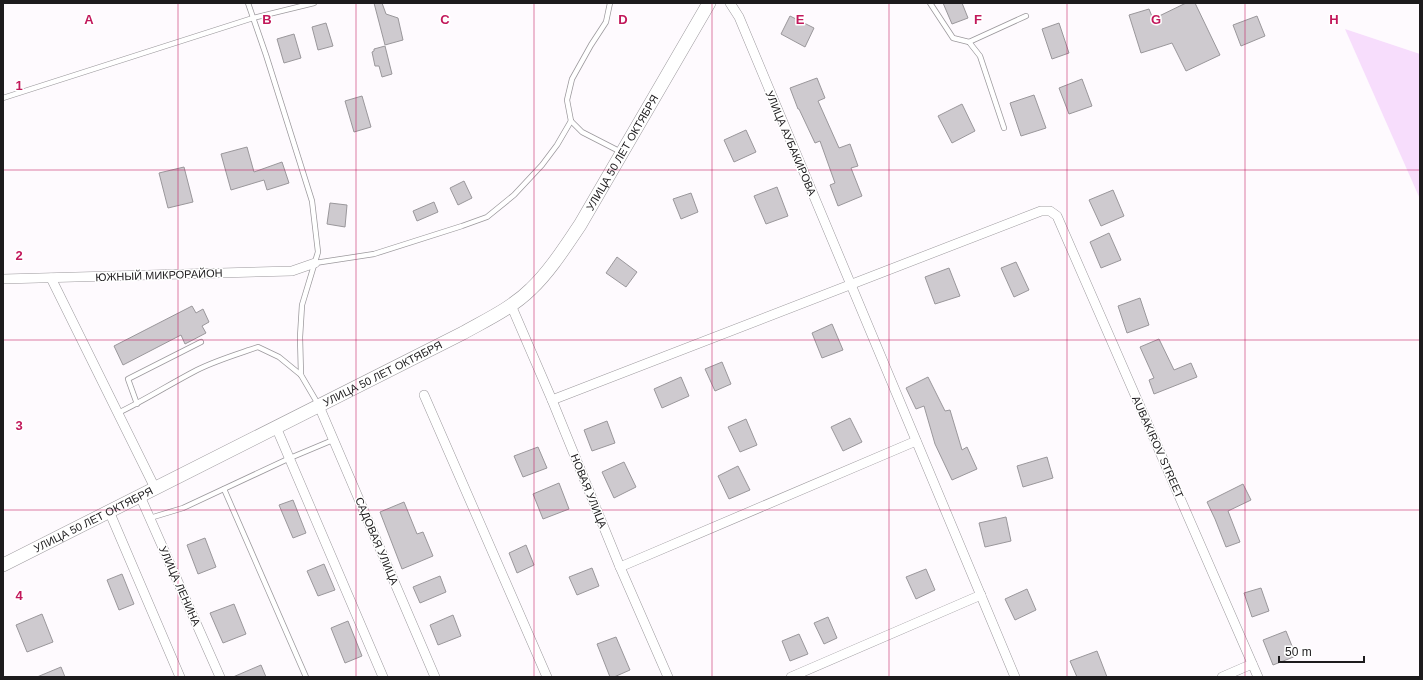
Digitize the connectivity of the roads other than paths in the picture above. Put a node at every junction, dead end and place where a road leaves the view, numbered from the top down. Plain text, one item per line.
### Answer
1 (248, 3) edge
2 (314, 3) edge
3 (610, 3) edge
4 (709, 3) edge
5 (730, 3) edge
6 (930, 3) edge
7 (1026, 16) dead end
8 (253, 18) junction
9 (969, 42) junction
10 (3, 98) edge
11 (571, 121) junction
12 (1004, 128) dead end
13 (623, 153) junction
14 (315, 263) junction
15 (51, 278) junction
16 (3, 279) edge
17 (850, 284) junction
18 (511, 305) junction
19 (201, 342) dead end
20 (301, 375) junction
21 (424, 395) dead end
22 (552, 400) junction
23 (137, 404) junction
24 (319, 406) junction
25 (118, 413) junction
26 (276, 427) junction
27 (333, 440) junction
28 (916, 442) junction
29 (290, 458) junction
30 (155, 488) junction
31 (224, 489) junction
32 (140, 496) junction
33 (109, 511) junction
34 (150, 518) junction
35 (3, 565) edge
36 (620, 567) junction
37 (981, 595) junction
38 (1252, 664) junction
39 (180, 677) edge
40 (220, 677) edge
41 (306, 677) edge
42 (383, 677) edge
43 (434, 677) edge
44 (547, 677) edge
45 (668, 677) edge
46 (791, 677) edge
47 (1015, 677) edge
48 (1222, 677) edge
49 (1258, 677) edge

1 - 8 lane
2 - 8 lane
3 - 11 lane
4 - 13 main road, УЛИЦА 50 ЛЕТ ОКТЯБРЯ
5 - 17 street, УЛИЦА АУБАКИРОВА
6 - 9 lane
7 - 9 lane
8 - 10 lane
8 - 14 lane
9 - 12 lane
11 - 13 lane
11 - 14 lane
13 - 18 main road, УЛИЦА 50 ЛЕТ ОКТЯБРЯ
14 - 15 street, ЮЖНЫЙ МИКРОРАЙОН
14 - 20 lane
15 - 16 street, ЮЖНЫЙ МИКРОРАЙОН
15 - 25 street
17 - 22 street
17 - 28 street, УЛИЦА АУБАКИРОВА
17 - 38 street, AUBAKIROV STREET
18 - 22 street, НОВАЯ УЛИЦА
18 - 24 main road, УЛИЦА 50 ЛЕТ ОКТЯБРЯ
19 - 23 lane
20 - 23 lane
20 - 24 lane
21 - 44 street
22 - 36 street, НОВАЯ УЛИЦА
23 - 25 lane
24 - 26 main road, УЛИЦА 50 ЛЕТ ОКТЯБРЯ
24 - 27 street, САДОВАЯ УЛИЦА
25 - 30 street
26 - 29 street
26 - 30 main road, УЛИЦА 50 ЛЕТ ОКТЯБРЯ
27 - 29 lane
27 - 43 street, САДОВАЯ УЛИЦА
28 - 36 street
28 - 37 street, УЛИЦА АУБАКИРОВА
29 - 31 lane
29 - 42 street
30 - 32 main road, УЛИЦА 50 ЛЕТ ОКТЯБРЯ
31 - 34 lane
31 - 41 lane
32 - 33 main road, УЛИЦА 50 ЛЕТ ОКТЯБРЯ
32 - 34 street, УЛИЦА ЛЕНИНА
33 - 35 main road, УЛИЦА 50 ЛЕТ ОКТЯБРЯ
33 - 39 street
34 - 40 street, УЛИЦА ЛЕНИНА
36 - 45 street, НОВАЯ УЛИЦА
37 - 46 street
37 - 47 street, УЛИЦА АУБАКИРОВА
38 - 48 street
38 - 49 street, AUBAKIROV STREET

